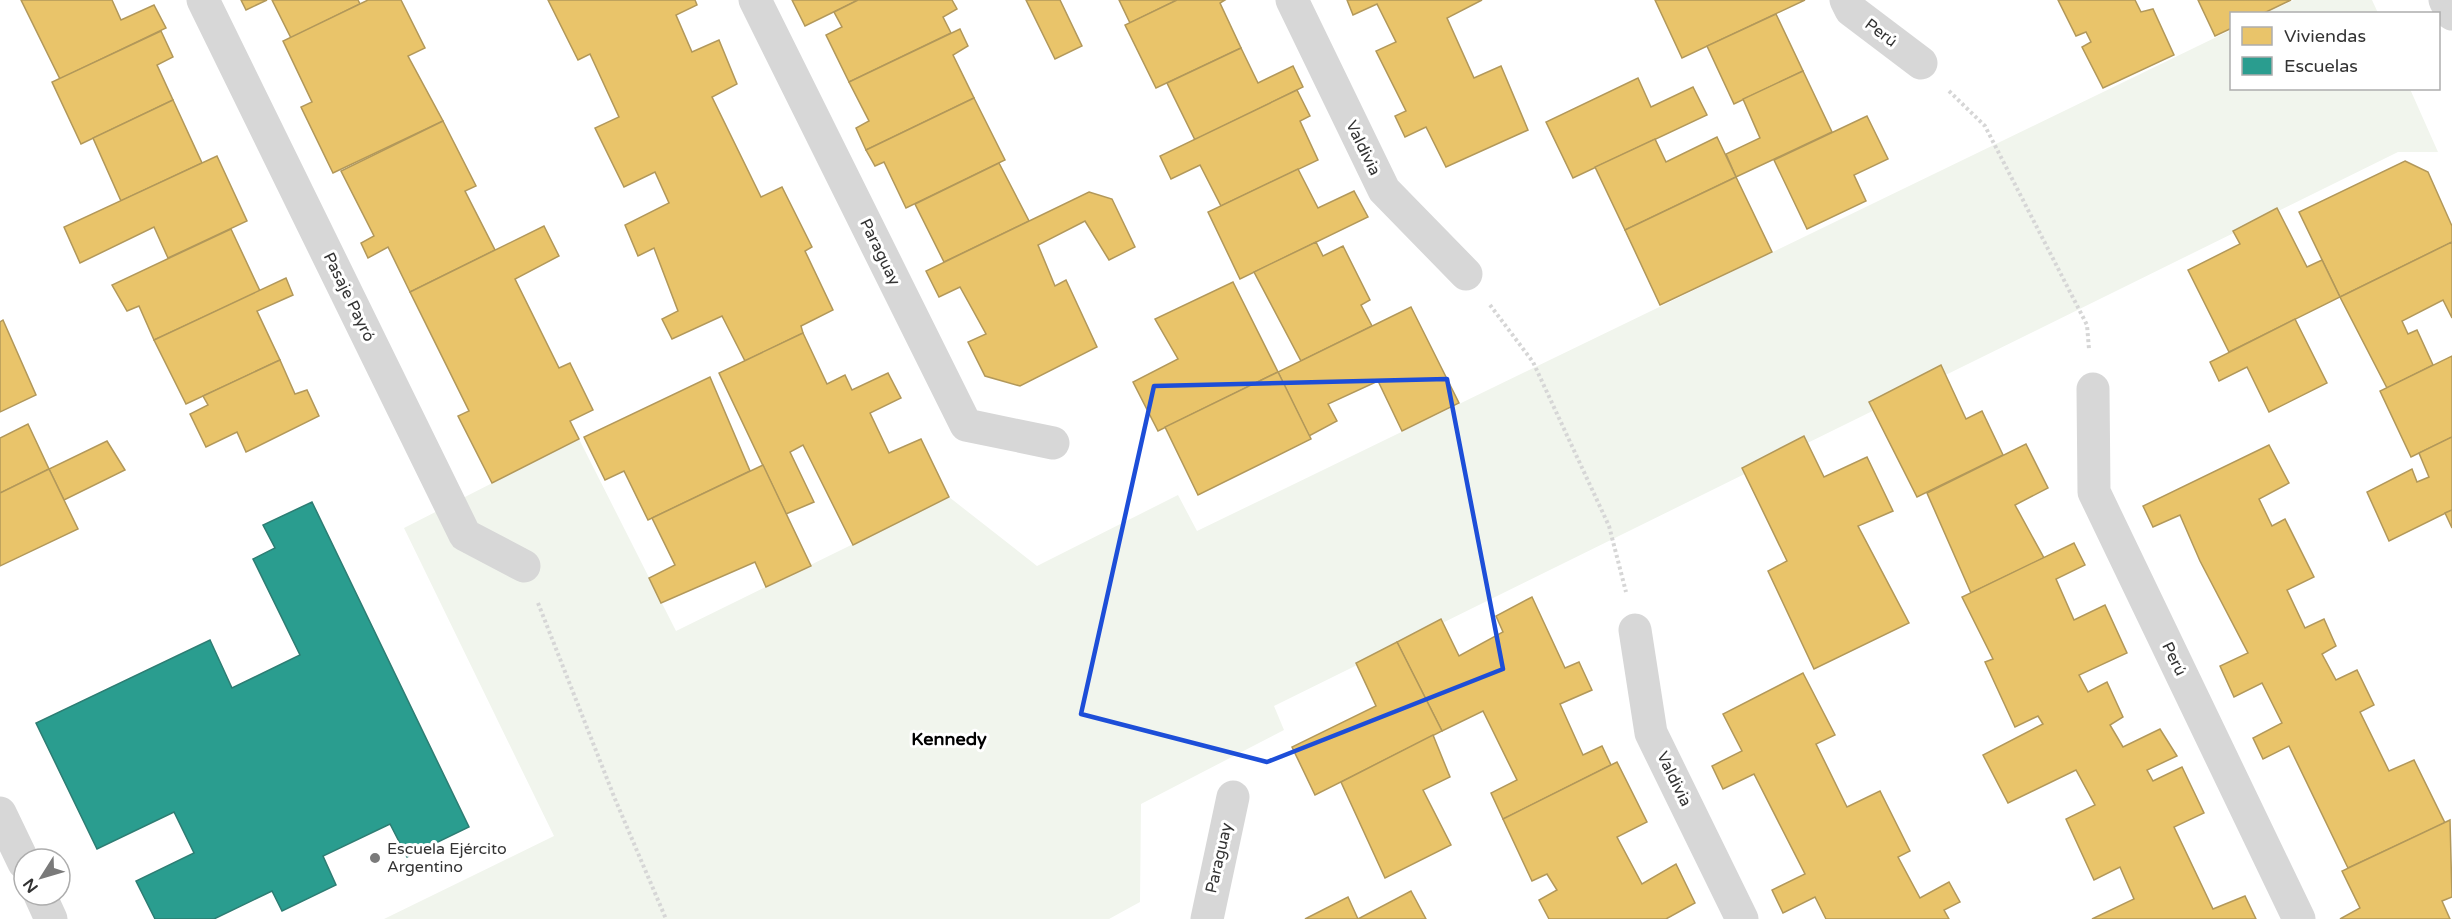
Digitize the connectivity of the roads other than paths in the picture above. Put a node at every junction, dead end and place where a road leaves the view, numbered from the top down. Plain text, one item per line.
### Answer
1 (203, 0) edge
2 (755, 0) edge
3 (1292, 0) edge
4 (1846, 0) edge
5 (2445, 0) edge
6 (2452, 14) edge
7 (1921, 63) road end
8 (1466, 274) road end
9 (2093, 389) road end
10 (1053, 443) dead end
11 (524, 566) road end
12 (1635, 630) road end
13 (1233, 797) dead end
14 (0, 813) edge
15 (16, 847) edge
16 (1207, 919) edge
17 (1742, 919) edge
18 (2299, 919) edge

1 - 11 street, Pasaje Payró
2 - 10 street, Paraguay
3 - 8 street, Valdivia
4 - 7 street, Perú
5 - 6 street
9 - 18 street, Perú
12 - 17 street, Valdivia
13 - 16 street, Paraguay
14 - 15 street

